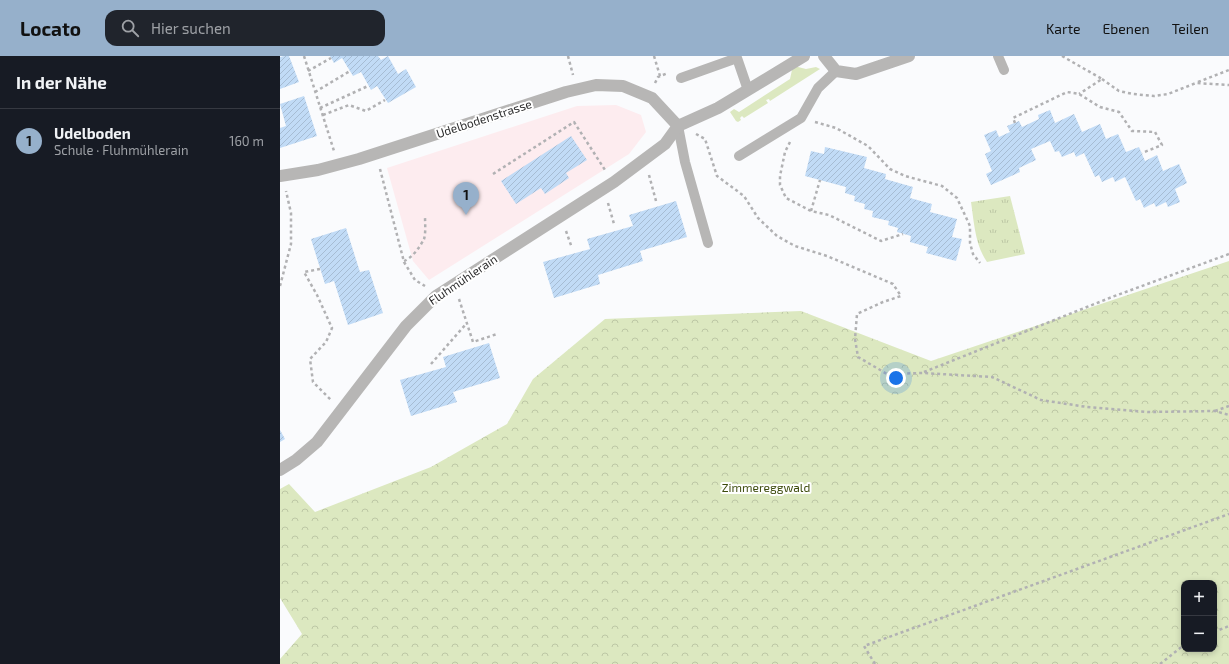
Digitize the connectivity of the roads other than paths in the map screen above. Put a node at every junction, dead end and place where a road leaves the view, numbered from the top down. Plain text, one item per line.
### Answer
1 (804, 56) edge
2 (824, 56) edge
3 (909, 56) edge
4 (998, 56) edge
5 (1004, 70) dead end
6 (836, 71) junction
7 (681, 78) road end
8 (748, 90) junction
9 (678, 126) junction
10 (739, 156) dead end
11 (280, 176) edge
12 (708, 243) dead end
13 (280, 470) edge

1 - 8 street
2 - 6 street
3 - 6 street
4 - 5 lane
6 - 10 lane
7 - 8 lane
8 - 9 street
9 - 11 street, Udelbodenstrasse
9 - 12 lane
9 - 13 street, Fluhmühlerain

